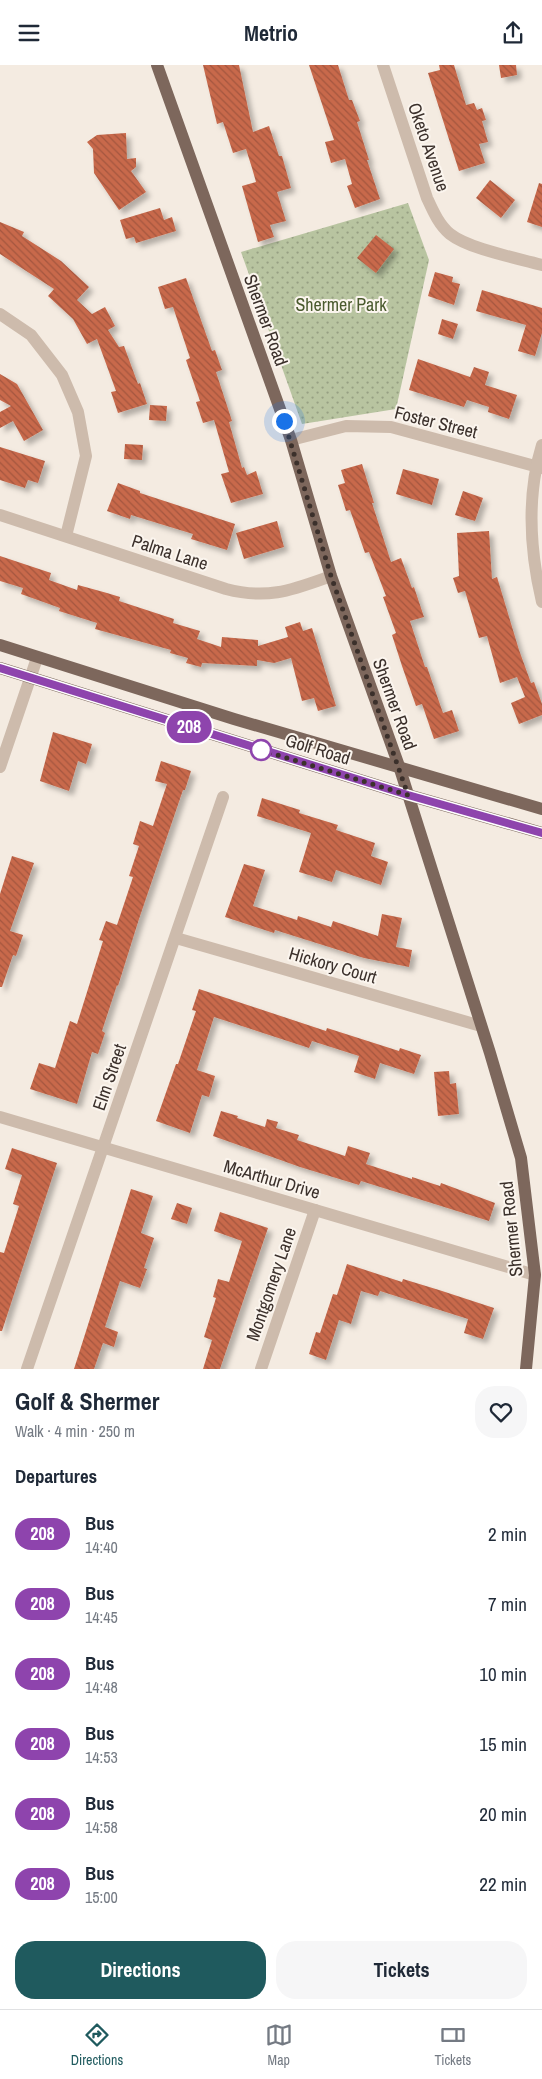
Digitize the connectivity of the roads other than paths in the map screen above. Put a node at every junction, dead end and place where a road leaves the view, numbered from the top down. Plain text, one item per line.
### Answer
1 (158, 65) edge
2 (383, 65) edge
3 (542, 265) edge
4 (0, 314) edge
5 (291, 440) junction
6 (542, 445) edge
7 (539, 467) edge
8 (0, 515) edge
9 (66, 536) junction
10 (331, 576) junction
11 (542, 602) edge
12 (0, 645) edge
13 (37, 657) junction
14 (0, 668) edge
15 (30, 677) junction
16 (398, 766) junction
17 (0, 767) edge
18 (408, 795) junction
19 (223, 797) dead end
20 (542, 809) edge
21 (542, 833) edge
22 (176, 938) junction
23 (481, 1026) junction
24 (0, 1117) edge
25 (103, 1147) junction
26 (315, 1210) junction
27 (535, 1275) junction
28 (27, 1369) edge
29 (261, 1369) edge
30 (526, 1369) edge

1 - 5 main road, Shermer Road
2 - 3 street, Oketo Avenue
4 - 9 street
5 - 7 street, Foster Street
5 - 10 main road, Shermer Road
6 - 7 street
7 - 11 street
8 - 9 street, Palma Lane
9 - 10 street, Palma Lane
10 - 16 main road, Shermer Road
12 - 13 main road, Golf Road
13 - 15 street
13 - 16 main road, Golf Road
14 - 15 main road, Golf Road
15 - 17 street
15 - 18 main road, Golf Road
16 - 18 main road, Shermer Road
16 - 20 main road, Golf Road
18 - 21 main road, Golf Road
18 - 23 main road, Shermer Road
19 - 22 street, Elm Street
22 - 23 street, Hickory Court
22 - 25 street, Elm Street
23 - 27 main road, Shermer Road
24 - 25 street, McArthur Drive
25 - 26 street, McArthur Drive
25 - 28 street, Elm Street
26 - 27 street, McArthur Drive
26 - 29 street, Montgomery Lane
27 - 30 main road, Shermer Road

